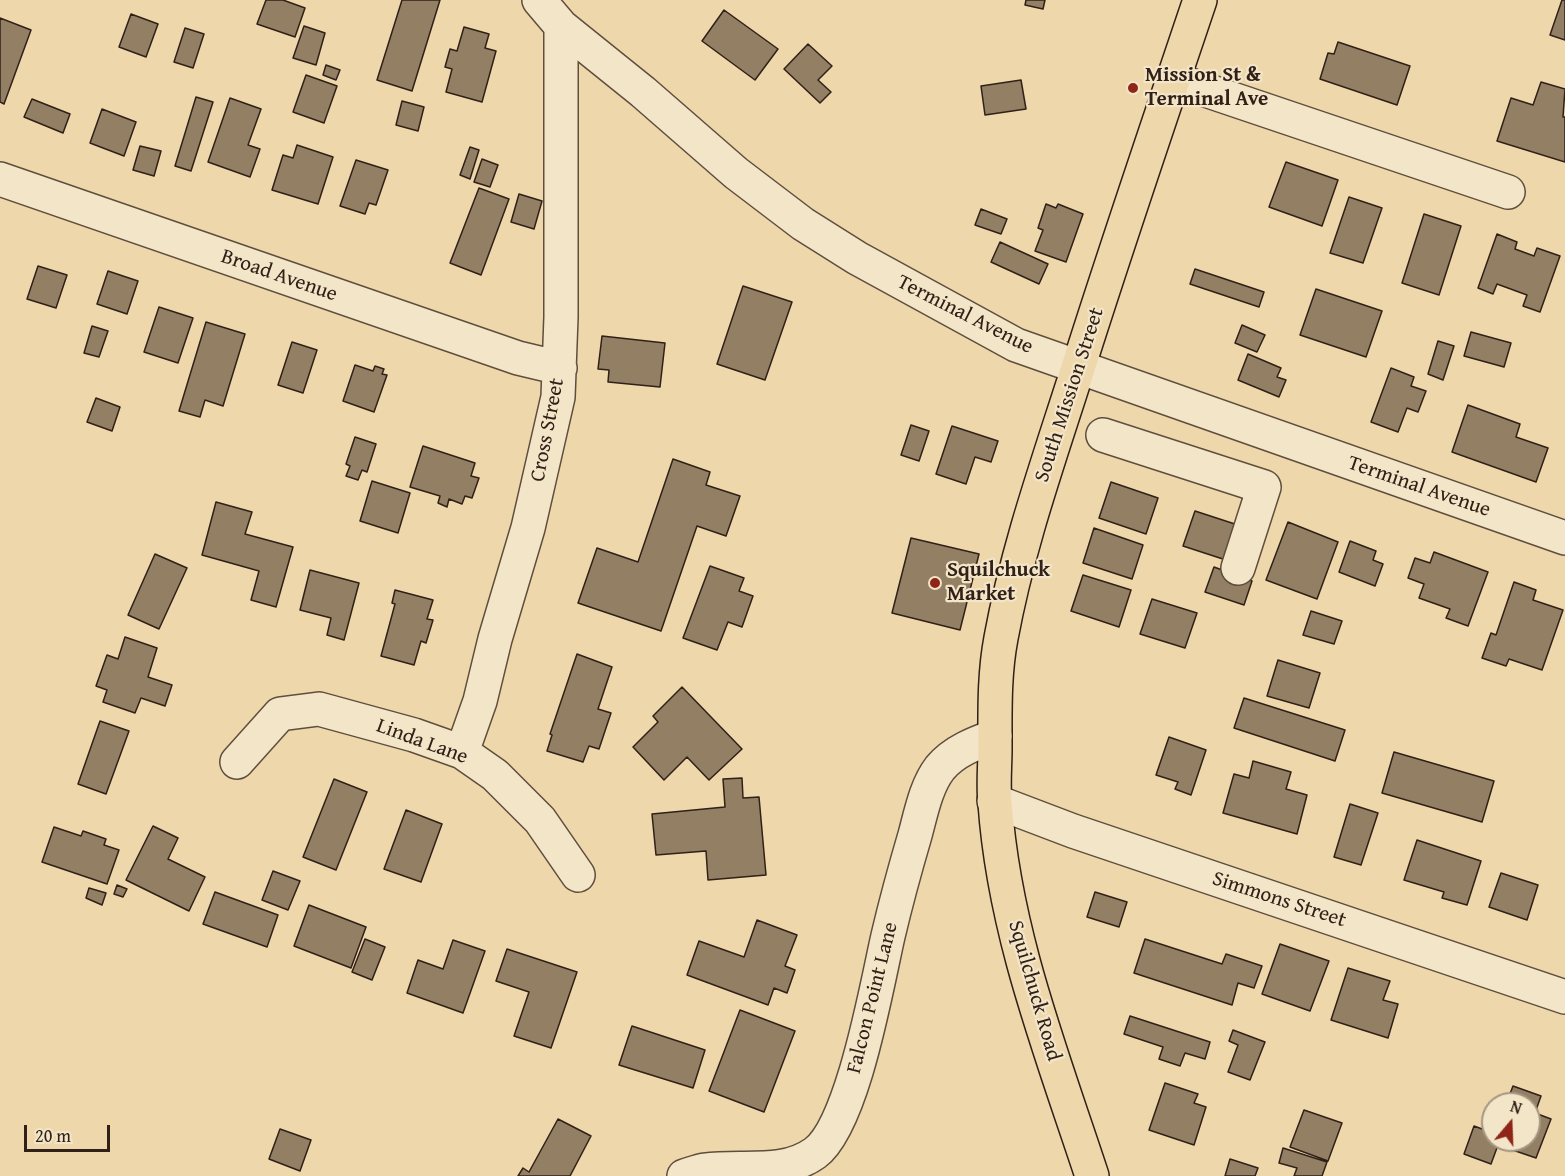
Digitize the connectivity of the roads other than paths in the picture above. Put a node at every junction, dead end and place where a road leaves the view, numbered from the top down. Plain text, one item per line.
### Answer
1 (1200, 0) edge
2 (550, 9) edge
3 (1173, 80) junction
4 (0, 179) edge
5 (1508, 192) dead end
6 (560, 368) junction
7 (1078, 368) junction
8 (1229, 421) junction
9 (1103, 435) dead end
10 (1213, 471) junction
11 (1565, 538) edge
12 (1238, 568) dead end
13 (995, 736) junction
14 (462, 752) junction
15 (237, 762) dead end
16 (994, 801) junction
17 (578, 875) dead end
18 (1565, 997) edge
19 (684, 1176) edge
20 (1092, 1176) edge

1 - 3 main road, South Mission Street
2 - 6 street, Cross Street
2 - 7 street, Terminal Avenue
3 - 5 street
3 - 7 main road, South Mission Street
4 - 6 street, Broad Avenue
6 - 14 street, Cross Street
7 - 8 street, Terminal Avenue
7 - 13 main road, South Mission Street
8 - 10 street
8 - 11 street, Terminal Avenue
9 - 10 street
10 - 12 street
13 - 16 main road, South Mission Street
13 - 19 street, Falcon Point Lane
14 - 15 street, Linda Lane
14 - 17 street, Linda Lane
16 - 18 street, Simmons Street
16 - 20 main road, Squilchuck Road

